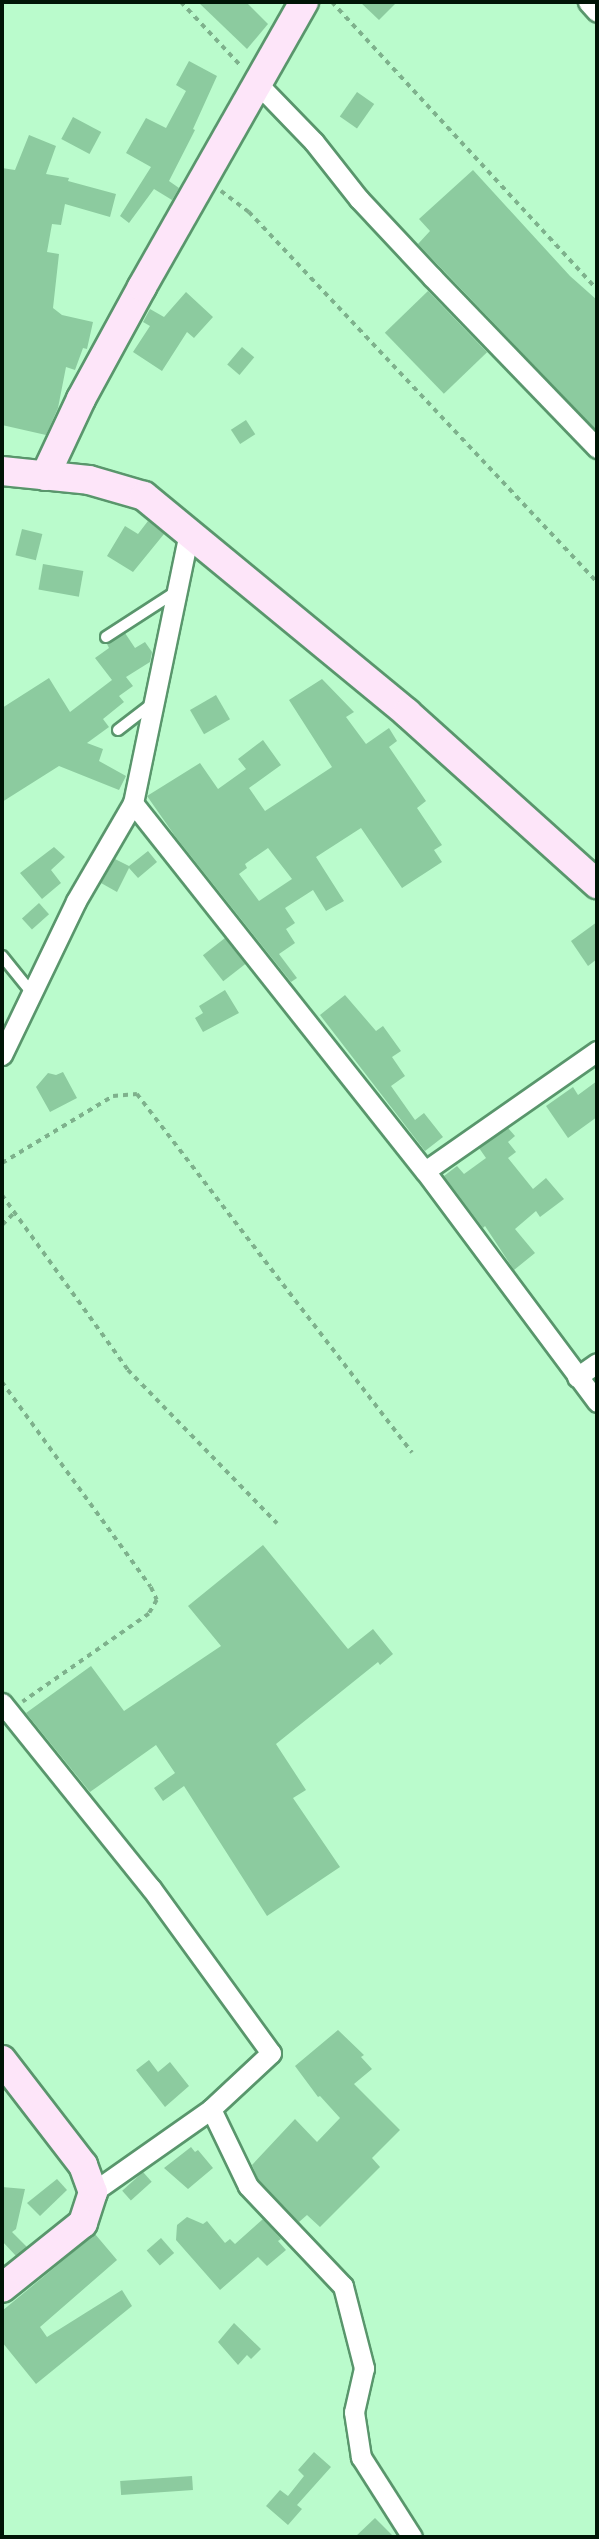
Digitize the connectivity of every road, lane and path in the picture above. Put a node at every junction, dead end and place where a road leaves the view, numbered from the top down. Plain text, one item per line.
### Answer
1 (181, 2) edge
2 (303, 2) edge
3 (332, 2) edge
4 (588, 2) edge
5 (597, 12) edge
6 (256, 82) junction
7 (203, 178) junction
8 (597, 289) edge
9 (597, 448) edge
10 (2, 471) edge
11 (45, 476) junction
12 (189, 533) junction
13 (597, 582) edge
14 (178, 591) junction
15 (106, 636) dead end
16 (156, 700) junction
17 (118, 730) dead end
18 (132, 803) junction
19 (597, 884) edge
20 (2, 956) edge
21 (32, 993) junction
22 (597, 1051) edge
23 (2, 1055) edge
24 (2, 1163) edge
25 (425, 1171) junction
26 (2, 1195) edge
27 (15, 1212) junction
28 (2, 1225) edge
29 (597, 1363) edge
30 (577, 1377) junction
31 (2, 1382) edge
32 (597, 1402) edge
33 (412, 1453) dead end
34 (277, 1523) dead end
35 (5, 1708) edge
36 (2, 2060) edge
37 (211, 2109) junction
38 (93, 2192) junction
39 (2, 2288) edge
40 (412, 2537) edge

1 - 6 path
2 - 6 street
3 - 8 path
4 - 5 street
6 - 7 street
6 - 9 street
7 - 11 street
7 - 13 path
10 - 11 street
11 - 12 street
12 - 14 street
12 - 19 street
14 - 15 lane
14 - 16 street
16 - 17 lane
16 - 18 street
18 - 21 street
18 - 25 street
20 - 21 lane
21 - 23 street
22 - 25 street
24 - 33 path
25 - 30 street
26 - 27 path
27 - 28 path
27 - 34 path
29 - 30 street
30 - 32 street
31 - 35 path
35 - 37 street
36 - 38 street
37 - 38 street
37 - 40 street
38 - 39 street

